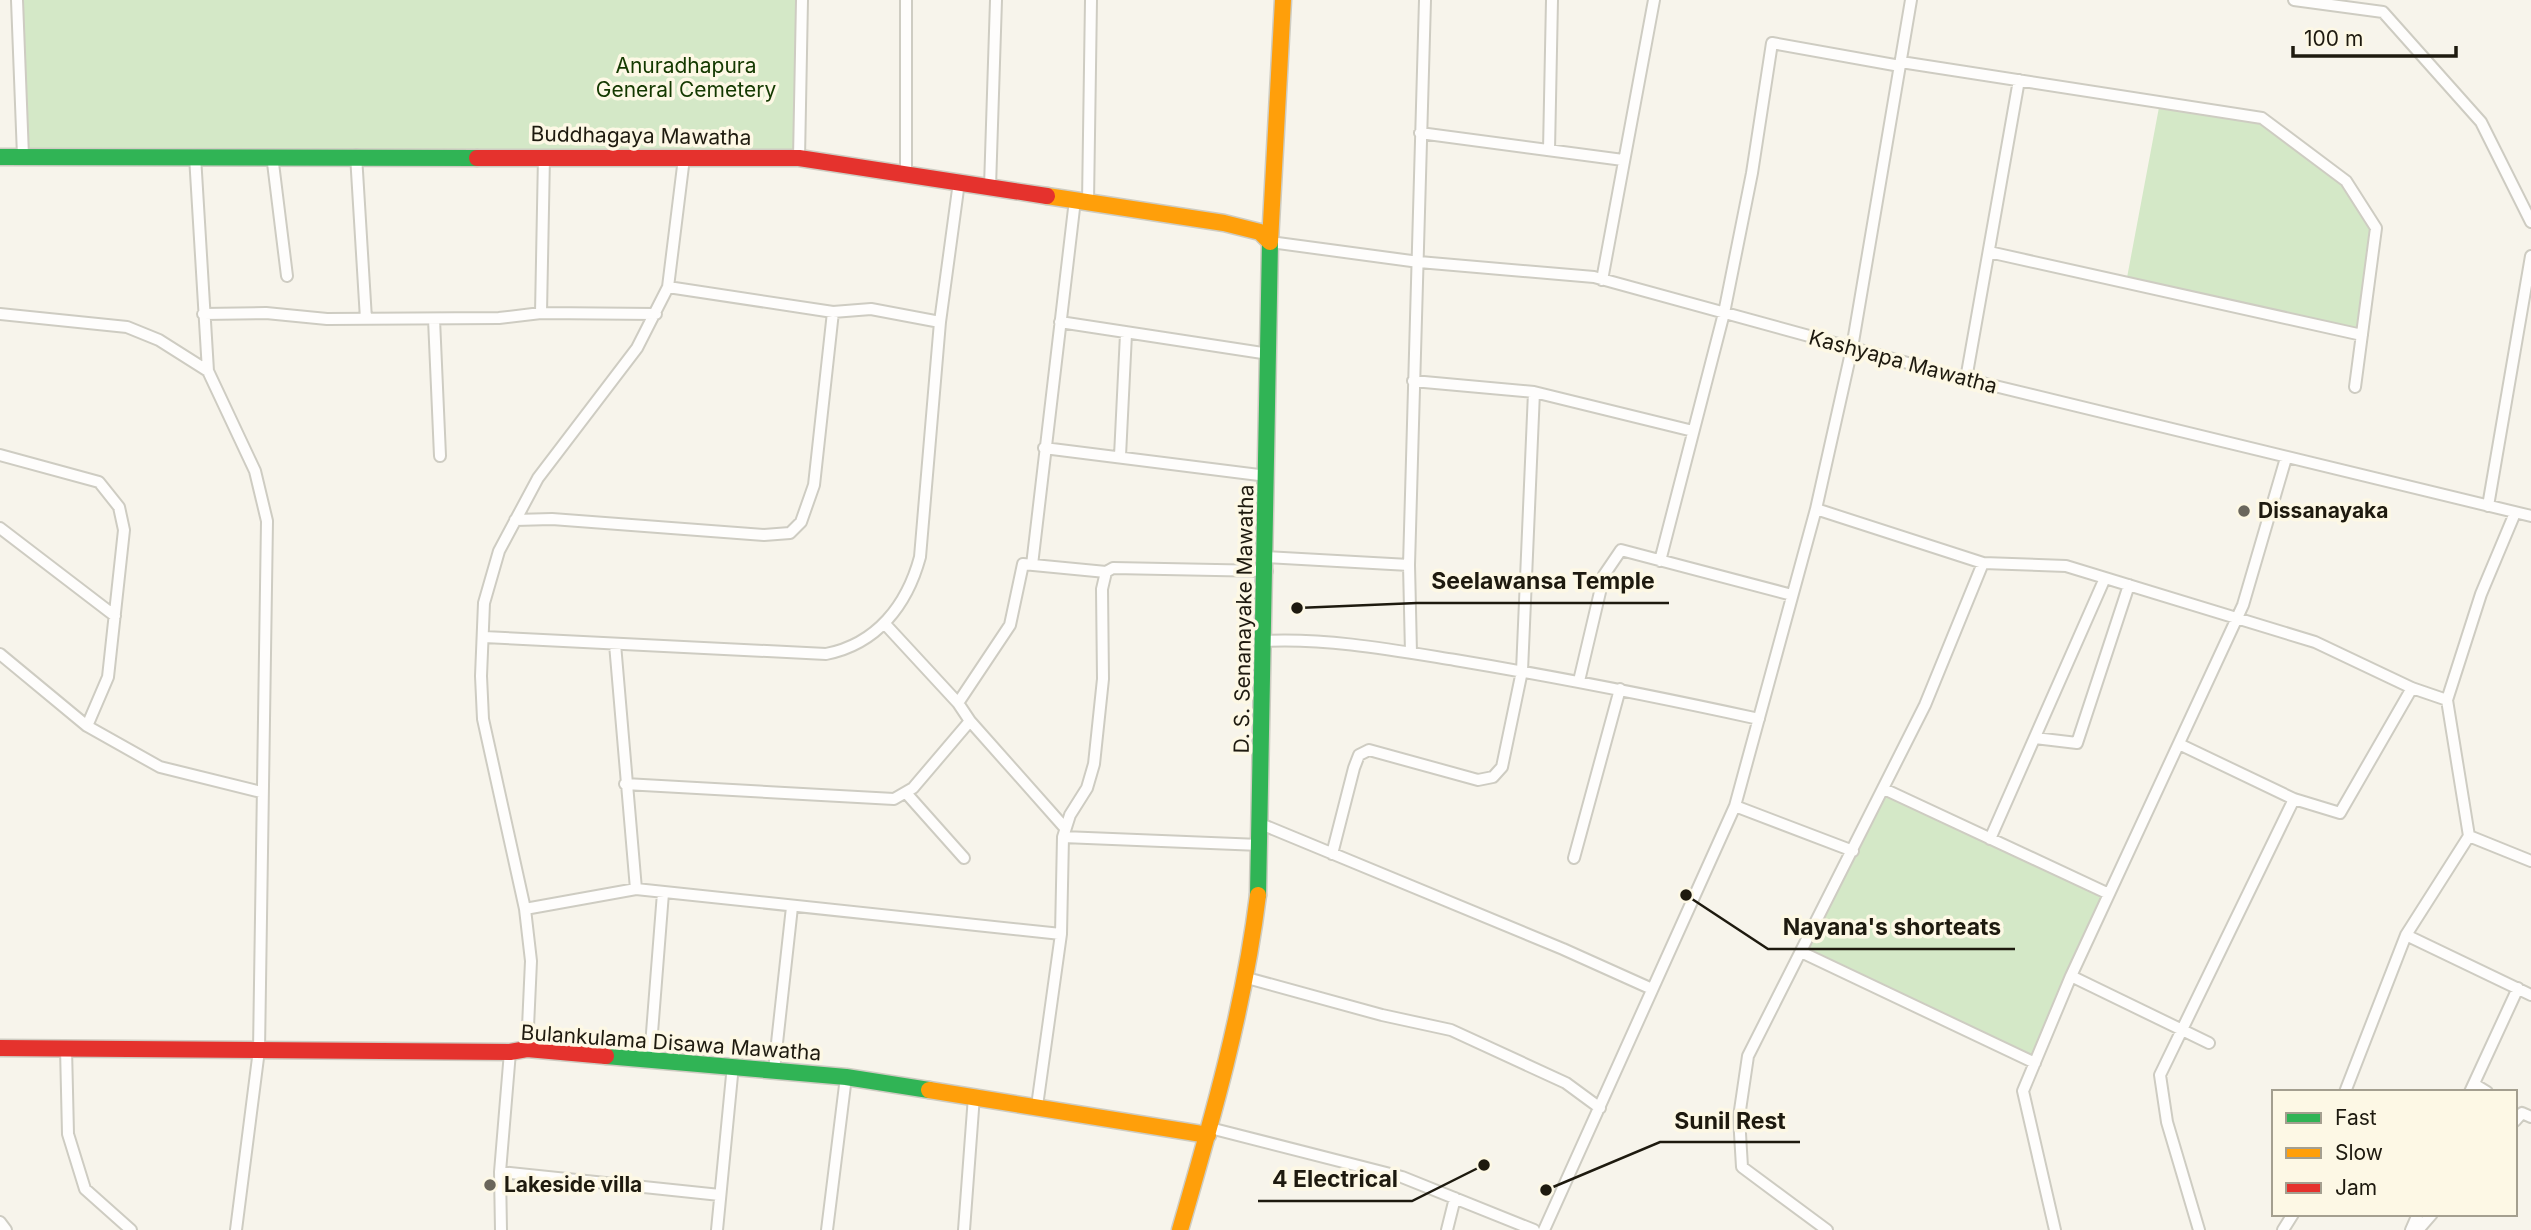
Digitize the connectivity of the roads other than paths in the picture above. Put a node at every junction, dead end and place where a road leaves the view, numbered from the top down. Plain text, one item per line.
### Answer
1 (17, 0) edge
2 (802, 0) edge
3 (906, 0) edge
4 (996, 0) edge
5 (1091, 0) edge
6 (1283, 0) edge
7 (1425, 0) edge
8 (1552, 0) edge
9 (1654, 0) edge
10 (1911, 0) edge
11 (2294, 0) edge
12 (1900, 64) junction
13 (2019, 80) junction
14 (1420, 133) junction
15 (1549, 150) junction
16 (356, 155) junction
17 (23, 156) junction
18 (195, 156) junction
19 (272, 156) junction
20 (544, 156) junction
21 (0, 157) edge
22 (684, 158) junction
23 (799, 158) junction
24 (1623, 160) junction
25 (906, 173) junction
26 (959, 182) junction
27 (989, 187) junction
28 (1081, 201) junction
29 (2531, 222) edge
30 (1270, 242) junction
31 (1989, 253) junction
32 (2531, 256) edge
33 (1419, 262) junction
34 (287, 276) dead end
35 (1602, 280) junction
36 (668, 287) junction
37 (833, 312) junction
38 (541, 313) junction
39 (1724, 313) junction
40 (0, 314) edge
41 (203, 314) junction
42 (656, 314) junction
43 (434, 318) junction
44 (366, 319) junction
45 (940, 322) junction
46 (1060, 322) junction
47 (1126, 334) junction
48 (2362, 335) junction
49 (1852, 348) junction
50 (1269, 354) junction
51 (208, 371) junction
52 (1966, 379) junction
53 (1413, 381) junction
54 (2355, 387) dead end
55 (1534, 392) junction
56 (1693, 431) junction
57 (1044, 448) junction
58 (0, 455) edge
59 (440, 456) dead end
60 (1120, 456) junction
61 (2286, 458) junction
62 (1267, 475) junction
63 (2488, 506) junction
64 (1816, 509) junction
65 (2515, 513) junction
66 (2531, 516) edge
67 (515, 520) junction
68 (0, 528) edge
69 (1660, 561) junction
70 (1983, 563) junction
71 (1267, 564) junction
72 (1032, 565) junction
73 (1409, 565) junction
74 (1106, 572) junction
75 (2105, 578) junction
76 (2129, 585) junction
77 (1793, 595) junction
78 (115, 616) junction
79 (2237, 618) junction
80 (885, 624) junction
81 (484, 636) junction
82 (1265, 641) junction
83 (615, 644) junction
84 (1411, 653) junction
85 (0, 654) edge
86 (1522, 671) junction
87 (1579, 681) junction
88 (2412, 688) junction
89 (1620, 689) junction
90 (2447, 700) junction
91 (958, 703) junction
92 (1759, 719) junction
93 (970, 722) junction
94 (87, 726) junction
95 (2035, 738) junction
96 (2179, 744) junction
97 (625, 784) junction
98 (1884, 789) junction
99 (261, 792) junction
100 (907, 794) junction
101 (2294, 799) junction
102 (1735, 806) junction
103 (1261, 824) junction
104 (1064, 833) junction
105 (2469, 836) junction
106 (1990, 839) junction
107 (1261, 845) junction
108 (1853, 851) junction
109 (1332, 854) junction
110 (964, 858) dead end
111 (1574, 858) dead end
112 (2531, 860) edge
113 (636, 889) junction
114 (663, 893) junction
115 (2109, 894) junction
116 (792, 906) junction
117 (525, 909) junction
118 (1061, 934) junction
119 (2406, 935) junction
120 (1801, 952) junction
121 (2071, 976) junction
122 (1247, 978) junction
123 (2518, 988) junction
124 (1652, 989) junction
125 (2531, 995) edge
126 (2181, 1028) junction
127 (2208, 1043) dead end
128 (0, 1048) edge
129 (66, 1048) junction
130 (527, 1049) junction
131 (259, 1050) junction
132 (510, 1052) junction
133 (650, 1058) junction
134 (2035, 1063) junction
135 (733, 1065) junction
136 (774, 1070) junction
137 (846, 1076) junction
138 (2472, 1088) edge
139 (2347, 1090) edge
140 (974, 1096) junction
141 (1037, 1105) junction
142 (1600, 1108) junction
143 (1209, 1131) junction
144 (500, 1172) junction
145 (720, 1195) junction
146 (1455, 1198) junction
147 (2430, 1216) edge
148 (0, 1223) edge
149 (6, 1230) edge
150 (131, 1230) edge
151 (236, 1230) edge
152 (501, 1230) edge
153 (717, 1230) edge
154 (827, 1230) edge
155 (964, 1230) edge
156 (1180, 1230) edge
157 (1447, 1230) edge
158 (1534, 1230) edge
159 (1544, 1230) edge
160 (1827, 1230) edge
161 (2055, 1230) edge
162 (2199, 1230) edge
163 (2418, 1230) edge

1 - 17 street
2 - 23 street
3 - 25 street
4 - 27 street
5 - 28 street
6 - 30 main road, D. S. Senanayake Mawatha
7 - 14 street
8 - 15 street
9 - 24 street
10 - 12 street
11 - 29 street
12 - 13 street
12 - 39 street
12 - 49 street
13 - 31 street
13 - 48 street
14 - 15 street
14 - 33 street
15 - 24 street
16 - 19 main road, Buddhagaya Mawatha
16 - 20 main road, Buddhagaya Mawatha
16 - 44 street
17 - 18 main road, Buddhagaya Mawatha
17 - 21 main road, Buddhagaya Mawatha
18 - 19 main road, Buddhagaya Mawatha
18 - 41 street
19 - 34 street
20 - 22 main road, Buddhagaya Mawatha
20 - 38 street
22 - 23 main road, Buddhagaya Mawatha
22 - 36 street
23 - 25 main road, Buddhagaya Mawatha
24 - 35 street
25 - 26 main road, Buddhagaya Mawatha
26 - 27 main road, Buddhagaya Mawatha
26 - 45 street
27 - 28 main road, Buddhagaya Mawatha
28 - 30 main road, Buddhagaya Mawatha
28 - 46 street
30 - 33 street, Kashyapa Mawatha
30 - 50 main road, D. S. Senanayake Mawatha
31 - 48 street
31 - 52 street
32 - 63 street
33 - 35 street, Kashyapa Mawatha
33 - 53 street
35 - 39 street, Kashyapa Mawatha
36 - 37 street
36 - 42 street
37 - 45 street
37 - 67 street
38 - 42 street
38 - 43 street
39 - 49 street, Kashyapa Mawatha
39 - 56 street
40 - 51 street
41 - 44 street
41 - 51 street
42 - 67 street
43 - 44 street
43 - 59 street
45 - 80 street
46 - 47 street
46 - 57 street
47 - 50 street
47 - 60 street
48 - 54 street
49 - 52 street, Kashyapa Mawatha
49 - 64 street
50 - 62 main road, D. S. Senanayake Mawatha
51 - 99 street
52 - 61 street, Kashyapa Mawatha
53 - 55 street
53 - 73 street
55 - 56 street
55 - 86 street
56 - 69 street
57 - 60 street
57 - 72 street
58 - 78 street
60 - 62 street
61 - 63 street, Kashyapa Mawatha
61 - 79 street
62 - 71 main road, D. S. Senanayake Mawatha
63 - 65 street, Kashyapa Mawatha
64 - 70 street
64 - 77 street
65 - 66 street, Kashyapa Mawatha
65 - 90 street
67 - 81 street
68 - 78 street
69 - 77 street
69 - 87 street
70 - 75 street
70 - 98 street
71 - 73 street
71 - 74 street
71 - 82 main road, D. S. Senanayake Mawatha
72 - 74 street
72 - 91 street
73 - 84 street
74 - 104 street
75 - 76 street
75 - 95 street
76 - 79 street
76 - 95 street
77 - 92 street
78 - 94 street
79 - 88 street
79 - 96 street
80 - 83 street
80 - 91 street
81 - 83 street
81 - 117 street
82 - 84 street
82 - 103 main road, D. S. Senanayake Mawatha
83 - 97 street
84 - 86 street
85 - 94 street
86 - 87 street
86 - 109 street
87 - 89 street
88 - 90 street
88 - 101 street
89 - 92 street
89 - 111 street
90 - 105 street
91 - 93 street
92 - 102 street
93 - 100 street
93 - 104 street
94 - 99 street
95 - 106 street
96 - 101 street
96 - 115 street
97 - 100 street
97 - 113 street
98 - 106 street
98 - 108 street
99 - 131 street
100 - 110 street
101 - 126 street
102 - 108 street
102 - 124 street
103 - 107 main road, D. S. Senanayake Mawatha
103 - 109 street
104 - 107 street
104 - 118 street
105 - 112 street
105 - 119 street
106 - 115 street
107 - 122 main road, D. S. Senanayake Mawatha
108 - 120 street
109 - 124 street
113 - 114 street
113 - 117 street
114 - 116 street
114 - 133 street
115 - 121 street
116 - 118 street
116 - 136 street
117 - 130 street
118 - 141 street
119 - 123 street
119 - 139 street
120 - 134 street
120 - 160 street
121 - 126 street
121 - 134 street
122 - 142 street
122 - 143 main road, D. S. Senanayake Mawatha
123 - 125 street
123 - 138 street
124 - 142 street
126 - 127 street
126 - 162 street
128 - 129 main road, Bulankulama Disawa Mawatha
129 - 131 main road, Bulankulama Disawa Mawatha
129 - 150 street
130 - 132 main road, Bulankulama Disawa Mawatha
130 - 133 main road, Bulankulama Disawa Mawatha
131 - 132 main road, Bulankulama Disawa Mawatha
131 - 151 street
132 - 144 street
133 - 135 main road, Bulankulama Disawa Mawatha
134 - 161 street
135 - 136 main road, Bulankulama Disawa Mawatha
135 - 145 street
136 - 137 main road, Bulankulama Disawa Mawatha
137 - 140 main road, Bulankulama Disawa Mawatha
137 - 154 street
140 - 141 main road, Bulankulama Disawa Mawatha
140 - 155 street
141 - 143 main road, Bulankulama Disawa Mawatha
142 - 159 street
143 - 146 street
143 - 156 main road, D. S. Senanayake Mawatha
144 - 145 street
144 - 152 street
145 - 153 street
146 - 157 street
146 - 158 street
147 - 163 street
148 - 149 street

